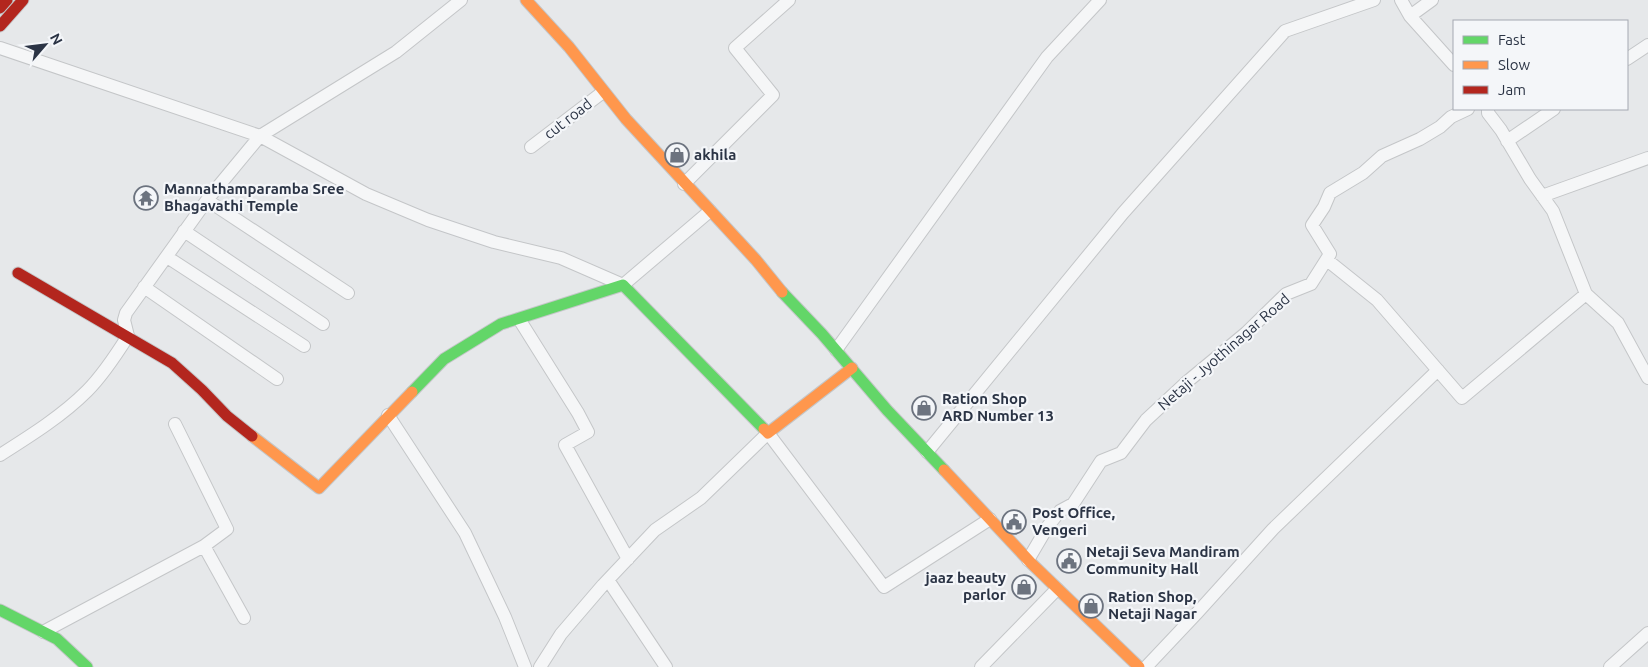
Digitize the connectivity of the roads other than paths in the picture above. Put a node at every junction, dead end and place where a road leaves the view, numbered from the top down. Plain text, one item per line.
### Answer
1 (7, 0) edge
2 (22, 0) edge
3 (461, 0) edge
4 (526, 0) edge
5 (789, 0) edge
6 (1100, 0) edge
7 (1374, 0) edge
8 (1401, 0) edge
9 (1432, 0) edge
10 (0, 8) edge
11 (1410, 16) junction
12 (0, 26) edge
13 (1648, 45) edge
14 (0, 48) edge
15 (1628, 58) edge
16 (1453, 64) edge
17 (604, 92) junction
18 (1466, 110) edge
19 (1488, 110) edge
20 (1553, 110) edge
21 (260, 136) junction
22 (1507, 141) junction
23 (531, 147) dead end
24 (1648, 158) edge
25 (684, 184) junction
26 (1542, 196) junction
27 (207, 200) junction
28 (710, 211) junction
29 (184, 231) junction
30 (167, 257) junction
31 (1327, 260) junction
32 (18, 273) dead end
33 (623, 285) junction
34 (144, 287) junction
35 (348, 293) dead end
36 (1586, 294) junction
37 (519, 319) junction
38 (324, 324) dead end
39 (128, 336) junction
40 (304, 346) dead end
41 (836, 350) junction
42 (852, 368) junction
43 (1438, 370) junction
44 (1648, 378) edge
45 (277, 379) dead end
46 (388, 416) junction
47 (175, 424) dead end
48 (768, 432) junction
49 (927, 452) junction
50 (0, 455) edge
51 (990, 518) junction
52 (204, 546) junction
53 (628, 559) junction
54 (1028, 560) junction
55 (608, 580) junction
56 (1057, 589) junction
57 (0, 610) edge
58 (244, 618) dead end
59 (43, 632) junction
60 (1648, 633) edge
61 (1130, 664) edge
62 (87, 667) edge
63 (525, 667) edge
64 (540, 667) edge
65 (666, 667) edge
66 (981, 667) edge
67 (1146, 667) edge
68 (1610, 667) edge

1 - 10 main road
2 - 12 main road
3 - 21 street
4 - 17 main road
5 - 25 street
6 - 41 street
7 - 49 street
8 - 11 street
9 - 11 street
11 - 16 street
13 - 15 street
14 - 21 street
17 - 23 street, cut road
17 - 25 main road
18 - 31 street
19 - 22 street
20 - 22 street
21 - 27 street
21 - 33 street
22 - 26 street
24 - 26 street
25 - 28 main road
26 - 36 street
27 - 29 street
27 - 35 street
28 - 33 street
28 - 41 main road
29 - 30 street
29 - 38 street
30 - 34 street
30 - 40 street
31 - 43 street
31 - 54 street, Netaji - Jyothinagar Road
32 - 39 main road
33 - 37 main road
33 - 48 main road
34 - 39 street
34 - 45 street
36 - 43 street
36 - 44 street
37 - 46 main road
37 - 53 street
39 - 46 main road
39 - 50 street
41 - 42 main road
42 - 48 main road
42 - 49 main road
43 - 67 street
46 - 63 street
47 - 52 street
48 - 51 street
48 - 53 street
49 - 51 main road
51 - 54 main road
52 - 58 street
52 - 59 street
53 - 55 street
54 - 56 main road
55 - 64 street
55 - 65 street
56 - 61 main road
56 - 66 street
57 - 59 main road
59 - 62 main road
60 - 68 street

